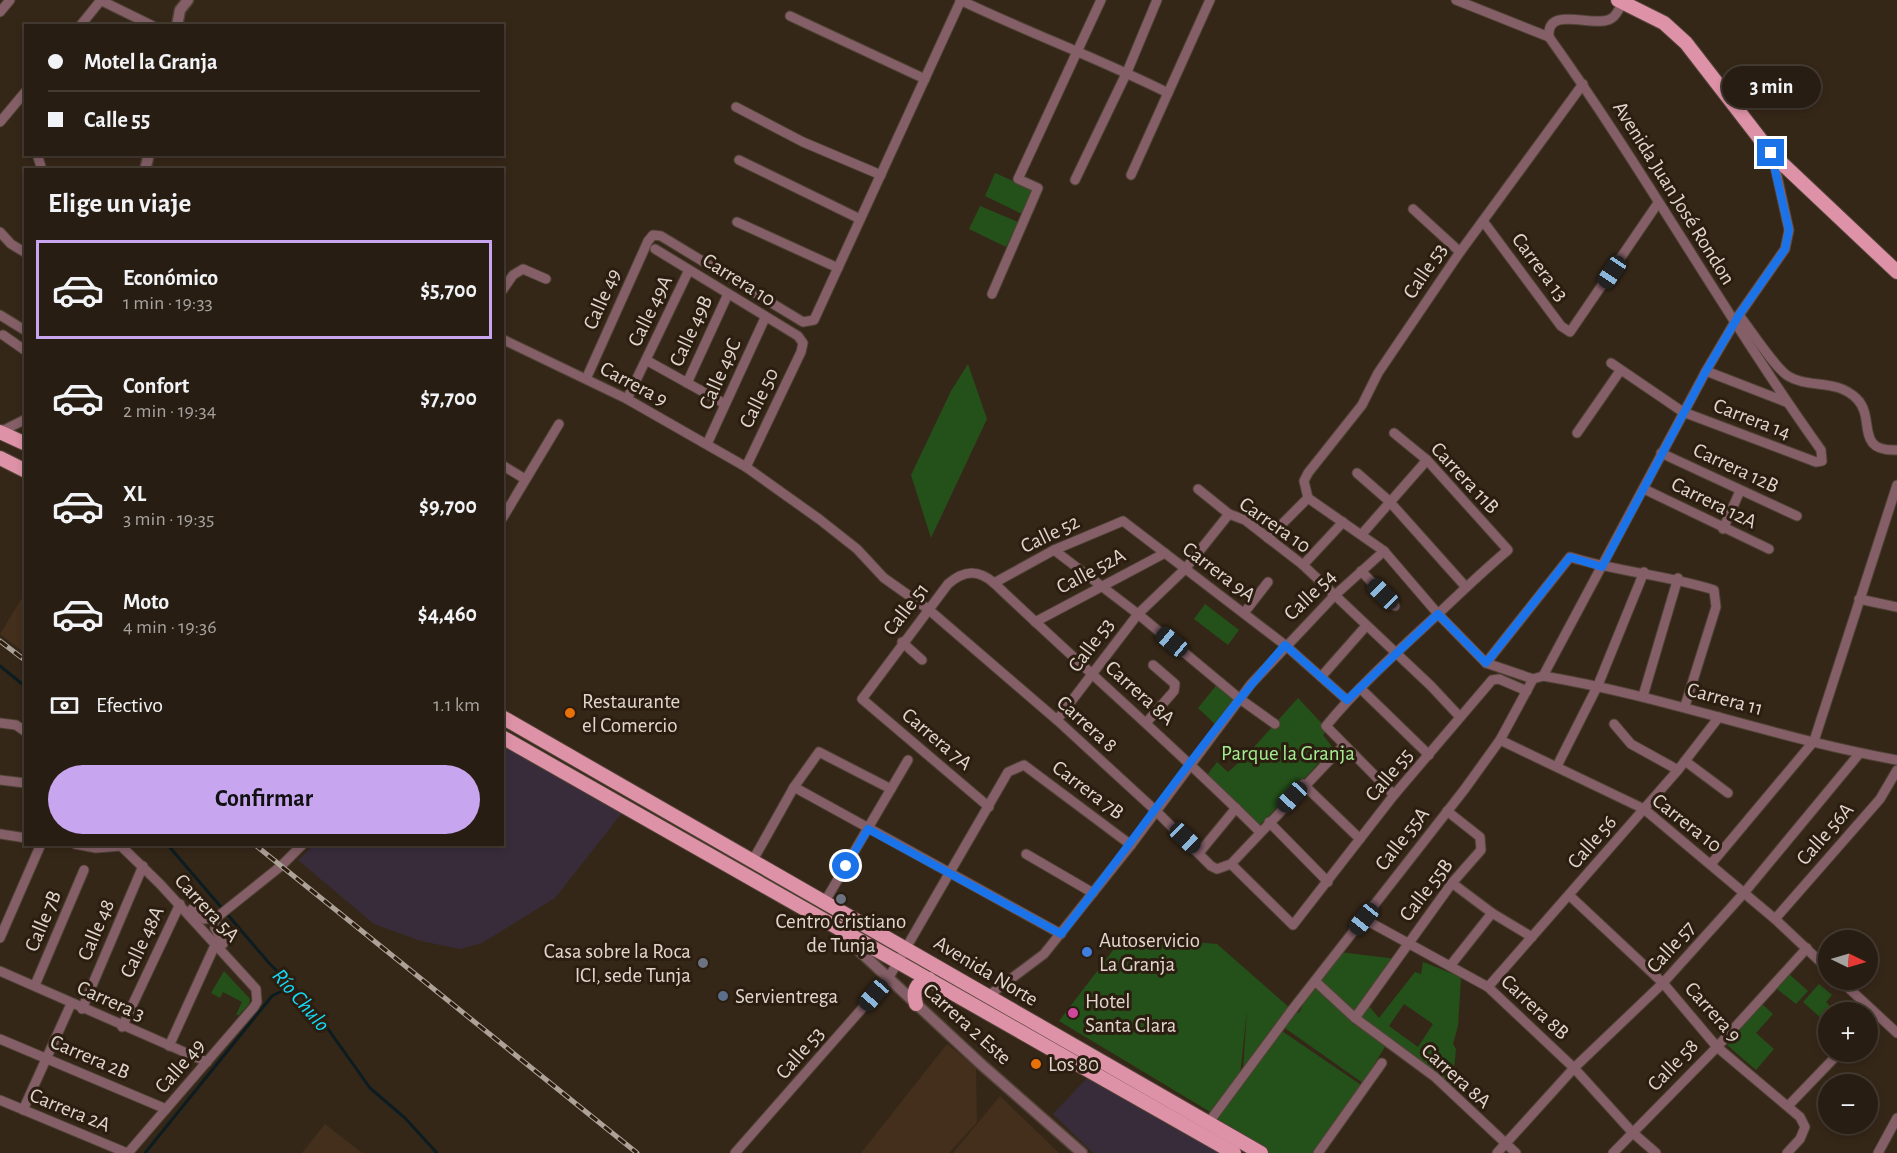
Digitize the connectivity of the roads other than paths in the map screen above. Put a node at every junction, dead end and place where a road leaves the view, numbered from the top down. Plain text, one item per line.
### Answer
1 (10, 0) edge
2 (100, 0) edge
3 (188, 0) edge
4 (961, 0) edge
5 (1101, 0) edge
6 (1157, 0) edge
7 (1210, 0) edge
8 (1456, 0) edge
9 (1621, 1) edge
10 (0, 12) edge
11 (790, 16) dead end
12 (82, 24) edge
13 (149, 24) edge
14 (177, 24) edge
15 (1550, 37) junction
16 (1078, 53) junction
17 (1127, 72) junction
18 (925, 79) junction
19 (1583, 84) junction
20 (24, 93) edge
21 (1168, 93) junction
22 (735, 107) dead end
23 (0, 122) edge
24 (1771, 153) junction
25 (739, 160) dead end
26 (881, 175) junction
27 (1131, 175) dead end
28 (1075, 180) dead end
29 (1658, 203) junction
30 (1413, 209) dead end
31 (860, 219) junction
32 (1483, 221) junction
33 (737, 222) dead end
34 (0, 232) edge
35 (655, 249) dead end
36 (24, 252) edge
37 (1460, 252) junction
38 (838, 268) junction
39 (690, 270) junction
40 (1897, 272) edge
41 (546, 279) dead end
42 (504, 288) edge
43 (728, 294) junction
44 (992, 294) dead end
45 (0, 315) edge
46 (765, 318) junction
47 (1737, 318) junction
48 (24, 330) edge
49 (3, 334) dead end
50 (504, 340) edge
51 (803, 344) joint
52 (24, 350) edge
53 (646, 360) junction
54 (1611, 363) dead end
55 (1620, 371) junction
56 (1706, 371) junction
57 (586, 379) junction
58 (687, 383) junction
59 (627, 399) junction
60 (1786, 402) junction
61 (725, 404) junction
62 (1683, 412) junction
63 (24, 419) edge
64 (559, 424) dead end
65 (0, 432) edge
66 (1394, 433) dead end
67 (1577, 433) dead end
68 (24, 443) edge
69 (707, 444) junction
70 (1897, 450) edge
71 (1661, 453) junction
72 (0, 458) edge
73 (1427, 460) junction
74 (1822, 461) joint
75 (504, 466) edge
76 (746, 467) junction
77 (24, 470) edge
78 (1357, 473) dead end
79 (525, 479) junction
80 (1897, 485) edge
81 (1198, 489) dead end
82 (1644, 489) junction
83 (1740, 491) junction
84 (1308, 498) junction
85 (1389, 501) junction
86 (1229, 514) junction
87 (504, 516) edge
88 (1797, 516) dead end
89 (1123, 521) joint
90 (1343, 522) junction
91 (1723, 529) junction
92 (1362, 534) junction
93 (1268, 538) junction
94 (1769, 549) dead end
95 (1054, 550) junction
96 (1384, 551) junction
97 (1165, 553) junction
98 (1303, 565) junction
99 (1602, 567) junction
100 (1185, 569) junction
101 (1361, 571) junction
102 (1644, 572) junction
103 (1678, 578) junction
104 (1268, 582) dead end
105 (994, 583) junction
106 (1101, 585) junction
107 (1465, 586) junction
108 (1334, 596) junction
109 (1859, 599) junction
110 (1395, 606) dead end
111 (1897, 607) edge
112 (928, 609) junction
113 (1244, 613) junction
114 (1138, 614) junction
115 (1438, 614) junction
116 (1035, 622) junction
117 (1366, 626) junction
118 (902, 642) junction
119 (1285, 645) junction
120 (1396, 652) junction
121 (922, 660) dead end
122 (1486, 663) junction
123 (1153, 665) dead end
124 (1092, 675) junction
125 (1543, 676) junction
126 (1321, 677) junction
127 (1533, 679) junction
128 (1598, 685) junction
129 (1360, 688) junction
130 (1527, 691) junction
131 (1643, 696) junction
132 (862, 699) joint
133 (1240, 699) junction
134 (1347, 700) junction
135 (1685, 706) junction
136 (1460, 717) junction
137 (1719, 717) junction
138 (504, 718) edge
139 (1057, 720) junction
140 (0, 723) edge
141 (1146, 723) junction
142 (1275, 724) dead end
143 (1614, 724) dead end
144 (24, 731) edge
145 (504, 738) edge
146 (1500, 740) junction
147 (1814, 741) junction
148 (1344, 745) junction
149 (1859, 754) junction
150 (1429, 755) junction
151 (908, 760) dead end
152 (1897, 760) edge
153 (1685, 761) junction
154 (1191, 763) junction
155 (1024, 765) joint
156 (1557, 766) junction
157 (1678, 770) junction
158 (1897, 770) edge
159 (0, 780) edge
160 (24, 783) edge
161 (1303, 784) junction
162 (794, 787) junction
163 (891, 789) junction
164 (1728, 794) dead end
165 (1394, 795) junction
166 (989, 807) junction
167 (1236, 808) junction
168 (1644, 809) junction
169 (1156, 811) junction
170 (1447, 811) junction
171 (1269, 822) junction
172 (868, 829) junction
173 (1260, 832) junction
174 (0, 834) edge
175 (24, 838) edge
176 (1360, 839) junction
177 (1131, 845) junction
178 (40, 846) edge
179 (86, 846) edge
180 (112, 846) edge
181 (121, 846) edge
182 (301, 846) edge
183 (1199, 852) junction
184 (1026, 854) dead end
185 (753, 860) junction
186 (1231, 864) junction
187 (1711, 864) junction
188 (143, 866) junction
189 (84, 870) dead end
190 (951, 874) junction
191 (1328, 882) junction
192 (1452, 883) junction
193 (160, 884) junction
194 (1093, 893) junction
195 (1744, 893) junction
196 (1569, 895) junction
197 (824, 903) junction
198 (180, 904) junction
199 (1492, 913) junction
200 (216, 918) junction
201 (1364, 919) junction
202 (1775, 919) junction
203 (828, 922) junction
204 (1061, 934) junction
205 (1532, 937) junction
206 (0, 938) edge
207 (216, 943) junction
208 (1407, 943) junction
209 (907, 948) junction
210 (1807, 948) junction
211 (1818, 959) edge
212 (899, 962) junction
213 (1450, 966) junction
214 (0, 971) edge
215 (888, 979) junction
216 (929, 980) junction
217 (1315, 981) junction
218 (1663, 983) junction
219 (35, 985) junction
220 (1488, 987) junction
221 (255, 988) junction
222 (1851, 990) edge
223 (988, 996) junction
224 (1863, 1002) edge
225 (71, 1004) junction
226 (916, 1004) junction
227 (82, 1009) junction
228 (1878, 1016) edge
229 (1355, 1018) junction
230 (122, 1027) junction
231 (1897, 1033) edge
232 (0, 1039) edge
233 (169, 1046) junction
234 (1717, 1047) junction
235 (47, 1058) junction
236 (207, 1062) junction
237 (1830, 1062) edge
238 (1382, 1063) dead end
239 (1574, 1068) junction
240 (0, 1100) edge
241 (1788, 1106) junction
242 (166, 1109) junction
243 (23, 1110) junction
244 (1897, 1118) edge
245 (1209, 1122) junction
246 (1633, 1133) junction
247 (1505, 1144) junction
248 (128, 1153) edge
249 (735, 1153) edge
250 (1082, 1153) edge
251 (1234, 1153) edge
252 (1261, 1153) edge
253 (1318, 1153) edge
254 (1497, 1153) edge
255 (1516, 1153) edge
256 (1613, 1153) edge
257 (1656, 1153) edge
258 (1787, 1153) edge
259 (1878, 1153) edge

1 - 10 street
2 - 12 street
2 - 13 street
3 - 14 street
4 - 16 street
4 - 18 street
5 - 16 street
6 - 17 street
7 - 21 street
8 - 15 street
9 - 15 street
9 - 24 main road
11 - 18 street
15 - 19 street, Avenida Juan José Rondon
16 - 17 street
16 - 44 street
17 - 21 street
17 - 28 street
18 - 26 street
19 - 29 street, Avenida Juan José Rondon
19 - 32 street, Calle 53
20 - 23 street
21 - 27 street
22 - 26 street
24 - 40 main road
24 - 47 street
25 - 31 street
26 - 31 street
29 - 32 street, Carrera 13
29 - 47 street, Avenida Juan José Rondon
30 - 37 street
31 - 38 street
32 - 37 street, Calle 53
33 - 38 street
34 - 36 street
35 - 39 street, Carrera 10
37 - 84 street, Calle 53
38 - 57 street, Calle 49
39 - 43 street, Carrera 10
39 - 53 street, Calle 49A
41 - 42 street
43 - 46 street, Carrera 10
43 - 58 street, Calle 49B
45 - 48 street
46 - 51 street, Carrera 10
46 - 61 street, Calle 49C
47 - 56 street
47 - 60 street, Avenida Juan José Rondon
47 - 70 street
49 - 52 street
50 - 57 street, Carrera 9
51 - 76 street, Calle 50
53 - 58 street
53 - 59 street, Calle 49A
54 - 55 street, Carrera 14
55 - 62 street, Carrera 14
55 - 67 street
56 - 60 street
56 - 62 street
57 - 59 street, Carrera 9
58 - 61 street
59 - 69 street, Carrera 9
60 - 74 street, Avenida Juan José Rondon
61 - 69 street, Calle 49C
62 - 71 street
62 - 74 street, Carrera 14
63 - 65 street
64 - 79 street
65 - 68 main road
66 - 73 street, Carrera 11B
69 - 76 street, Carrera 9
71 - 82 street
71 - 83 street, Carrera 12B
72 - 77 main road
73 - 85 street
73 - 107 street, Carrera 11B
75 - 79 street
76 - 112 street, Carrera 8
78 - 85 street
79 - 87 street
80 - 109 street
81 - 86 street, Carrera 10
82 - 91 street, Carrera 12A
82 - 99 street
83 - 88 street, Carrera 12B
83 - 91 street
84 - 90 street
84 - 93 street
85 - 92 street
85 - 107 street
86 - 93 street, Carrera 10
86 - 100 street, Calle 53
89 - 95 street, Calle 52
89 - 97 street, Carrera 9A
90 - 92 street
90 - 98 street
91 - 94 street, Carrera 12A
92 - 96 street
93 - 98 street, Carrera 10
95 - 105 street, Calle 52
95 - 106 street
96 - 101 street, Calle 54
96 - 115 street
97 - 100 street, Carrera 9A
97 - 106 street, Calle 52A
98 - 108 street, Carrera 10
99 - 102 street
99 - 122 street
99 - 125 street
100 - 113 street, Carrera 9A
100 - 114 street, Calle 53
101 - 108 street, Calle 54
101 - 110 street
102 - 103 street
102 - 128 street
103 - 131 street
103 - 135 street
104 - 113 street
105 - 112 street, Calle 51
105 - 116 street, Carrera 8A
106 - 114 street
106 - 116 street, Calle 52A
107 - 115 street
108 - 117 street, Carrera 10
108 - 119 street, Calle 54
109 - 111 street
109 - 147 street
112 - 118 street, Calle 51
112 - 139 street, Carrera 8
113 - 119 street, Carrera 9A
114 - 124 street, Calle 53
114 - 133 street
115 - 120 street
115 - 122 street
116 - 124 street, Carrera 8A
117 - 120 street, Carrera 10
117 - 126 street
118 - 121 street
118 - 132 street, Calle 51
119 - 126 street, Carrera 9A
119 - 133 street, Calle 54
120 - 129 street
120 - 136 street, Carrera 10
122 - 127 street
123 - 141 street
124 - 139 street, Calle 53
124 - 141 street, Carrera 8A
125 - 127 street
125 - 128 street, Carrera 11
126 - 134 street, Carrera 9A
127 - 130 street, Calle 55A
128 - 131 street, Carrera 11
128 - 156 street
129 - 134 street
129 - 150 street
130 - 136 street, Calle 55
130 - 146 street, Calle 55A
131 - 135 street, Carrera 11
132 - 166 street, Carrera 7A
133 - 142 street
133 - 154 street, Calle 54
134 - 148 street
135 - 137 street, Carrera 11
136 - 150 street, Calle 55
137 - 147 street, Carrera 11
137 - 153 street, Calle 56
138 - 185 main road, Avenida Norte
139 - 169 street, Carrera 8
140 - 144 street
141 - 154 street, Carrera 8A
143 - 157 street
145 - 203 main road, Avenida Norte
146 - 156 street, Carrera 10
146 - 170 street, Calle 55A
147 - 149 street, Carrera 11
147 - 187 street
148 - 161 street
148 - 165 street
149 - 152 street, Carrera 11
149 - 195 street, Calle 57
150 - 165 street, Calle 55
151 - 163 street
153 - 157 street, Calle 56
153 - 164 street
154 - 167 street, Carrera 8A
154 - 169 street, Calle 54
155 - 166 street, Calle 53
155 - 177 street, Carrera 7B
156 - 168 street, Carrera 10
157 - 168 street, Calle 56
158 - 202 street, Calle 56A
159 - 160 street
161 - 171 street
161 - 176 street
162 - 163 street
162 - 172 street
162 - 185 street
163 - 172 street
165 - 176 street, Calle 55
166 - 190 street, Calle 53
167 - 173 street, Carrera 8A
167 - 183 street
168 - 187 street, Carrera 10
168 - 196 street, Calle 56
169 - 177 street, Calle 54
169 - 183 street, Carrera 8
170 - 192 street, Calle 55B
170 - 201 street, Calle 55A
171 - 173 street
171 - 191 street
172 - 190 street
172 - 197 street
173 - 186 street
174 - 175 street
176 - 191 street, Calle 55
177 - 194 street, Calle 54
178 - 206 street
179 - 180 street
181 - 188 street, Carrera 5A
182 - 200 street
183 - 186 street, Carrera 8
184 - 194 street
185 - 197 main road, Avenida Norte
186 - 191 street, Calle 55
187 - 195 street, Carrera 10
188 - 193 street, Carrera 5A
188 - 227 street, Calle 48
189 - 219 street, Calle 7B
190 - 204 street
190 - 209 street, Calle 53
192 - 199 street
192 - 208 street, Calle 55B
193 - 198 street, Carrera 5A
193 - 200 street
194 - 204 street, Calle 54
195 - 202 street, Carrera 10
195 - 218 street, Calle 57
196 - 205 street, Calle 56
196 - 218 street, Carrera 9
197 - 209 main road, Avenida Norte
198 - 207 street, Carrera 5A
198 - 230 street, Calle 48A
199 - 205 street
199 - 213 street
200 - 221 street
201 - 208 street, Carrera 8B
201 - 217 street, Calle 55A
202 - 210 street, Carrera 10
203 - 212 main road, Avenida Norte
203 - 215 street, Carrera 2 Este
204 - 223 street, Calle 54
205 - 220 street, Calle 56
207 - 221 street, Carrera 5A
207 - 233 street
208 - 213 street, Carrera 8B
208 - 229 street, Calle 55B
209 - 212 street, Calle 53
209 - 223 main road, Avenida Norte
210 - 211 street, Carrera 10
210 - 234 street, Calle 58
212 - 215 street, Calle 53
212 - 216 main road, Avenida Norte
213 - 220 street, Carrera 8B
214 - 219 street, Carrera 3
215 - 226 street, Carrera 2 Este
215 - 249 street, Calle 53
216 - 226 main road
216 - 251 main road, Avenida Norte
217 - 229 street, Carrera 8A
217 - 245 street, Calle 55A
218 - 234 street, Carrera 9
218 - 239 street, Calle 57
219 - 225 street, Carrera 3
220 - 239 street, Carrera 8B
221 - 236 street, Calle 49
222 - 224 street
223 - 245 main road, Avenida Norte
225 - 227 street, Carrera 3
225 - 235 street
226 - 250 street, Carrera 2 Este
227 - 230 street, Carrera 3
228 - 231 street
229 - 247 street, Carrera 8A
230 - 233 street, Carrera 3
232 - 235 street, Carrera 2B
233 - 236 street, Carrera 3
234 - 241 street, Carrera 9
234 - 246 street, Calle 58
235 - 242 street, Carrera 2B
235 - 243 street
236 - 242 street, Calle 49
237 - 241 street
238 - 253 street
239 - 246 street, Carrera 8B
239 - 247 street, Calle 57
240 - 243 street, Carrera 2A
241 - 258 street, Carrera 9
242 - 248 street, Calle 49
243 - 248 street, Carrera 2A
244 - 259 street
245 - 252 main road, Avenida Norte
246 - 256 street, Calle 58
246 - 257 street, Carrera 8B
247 - 254 street, Calle 57
247 - 255 street, Carrera 8A

